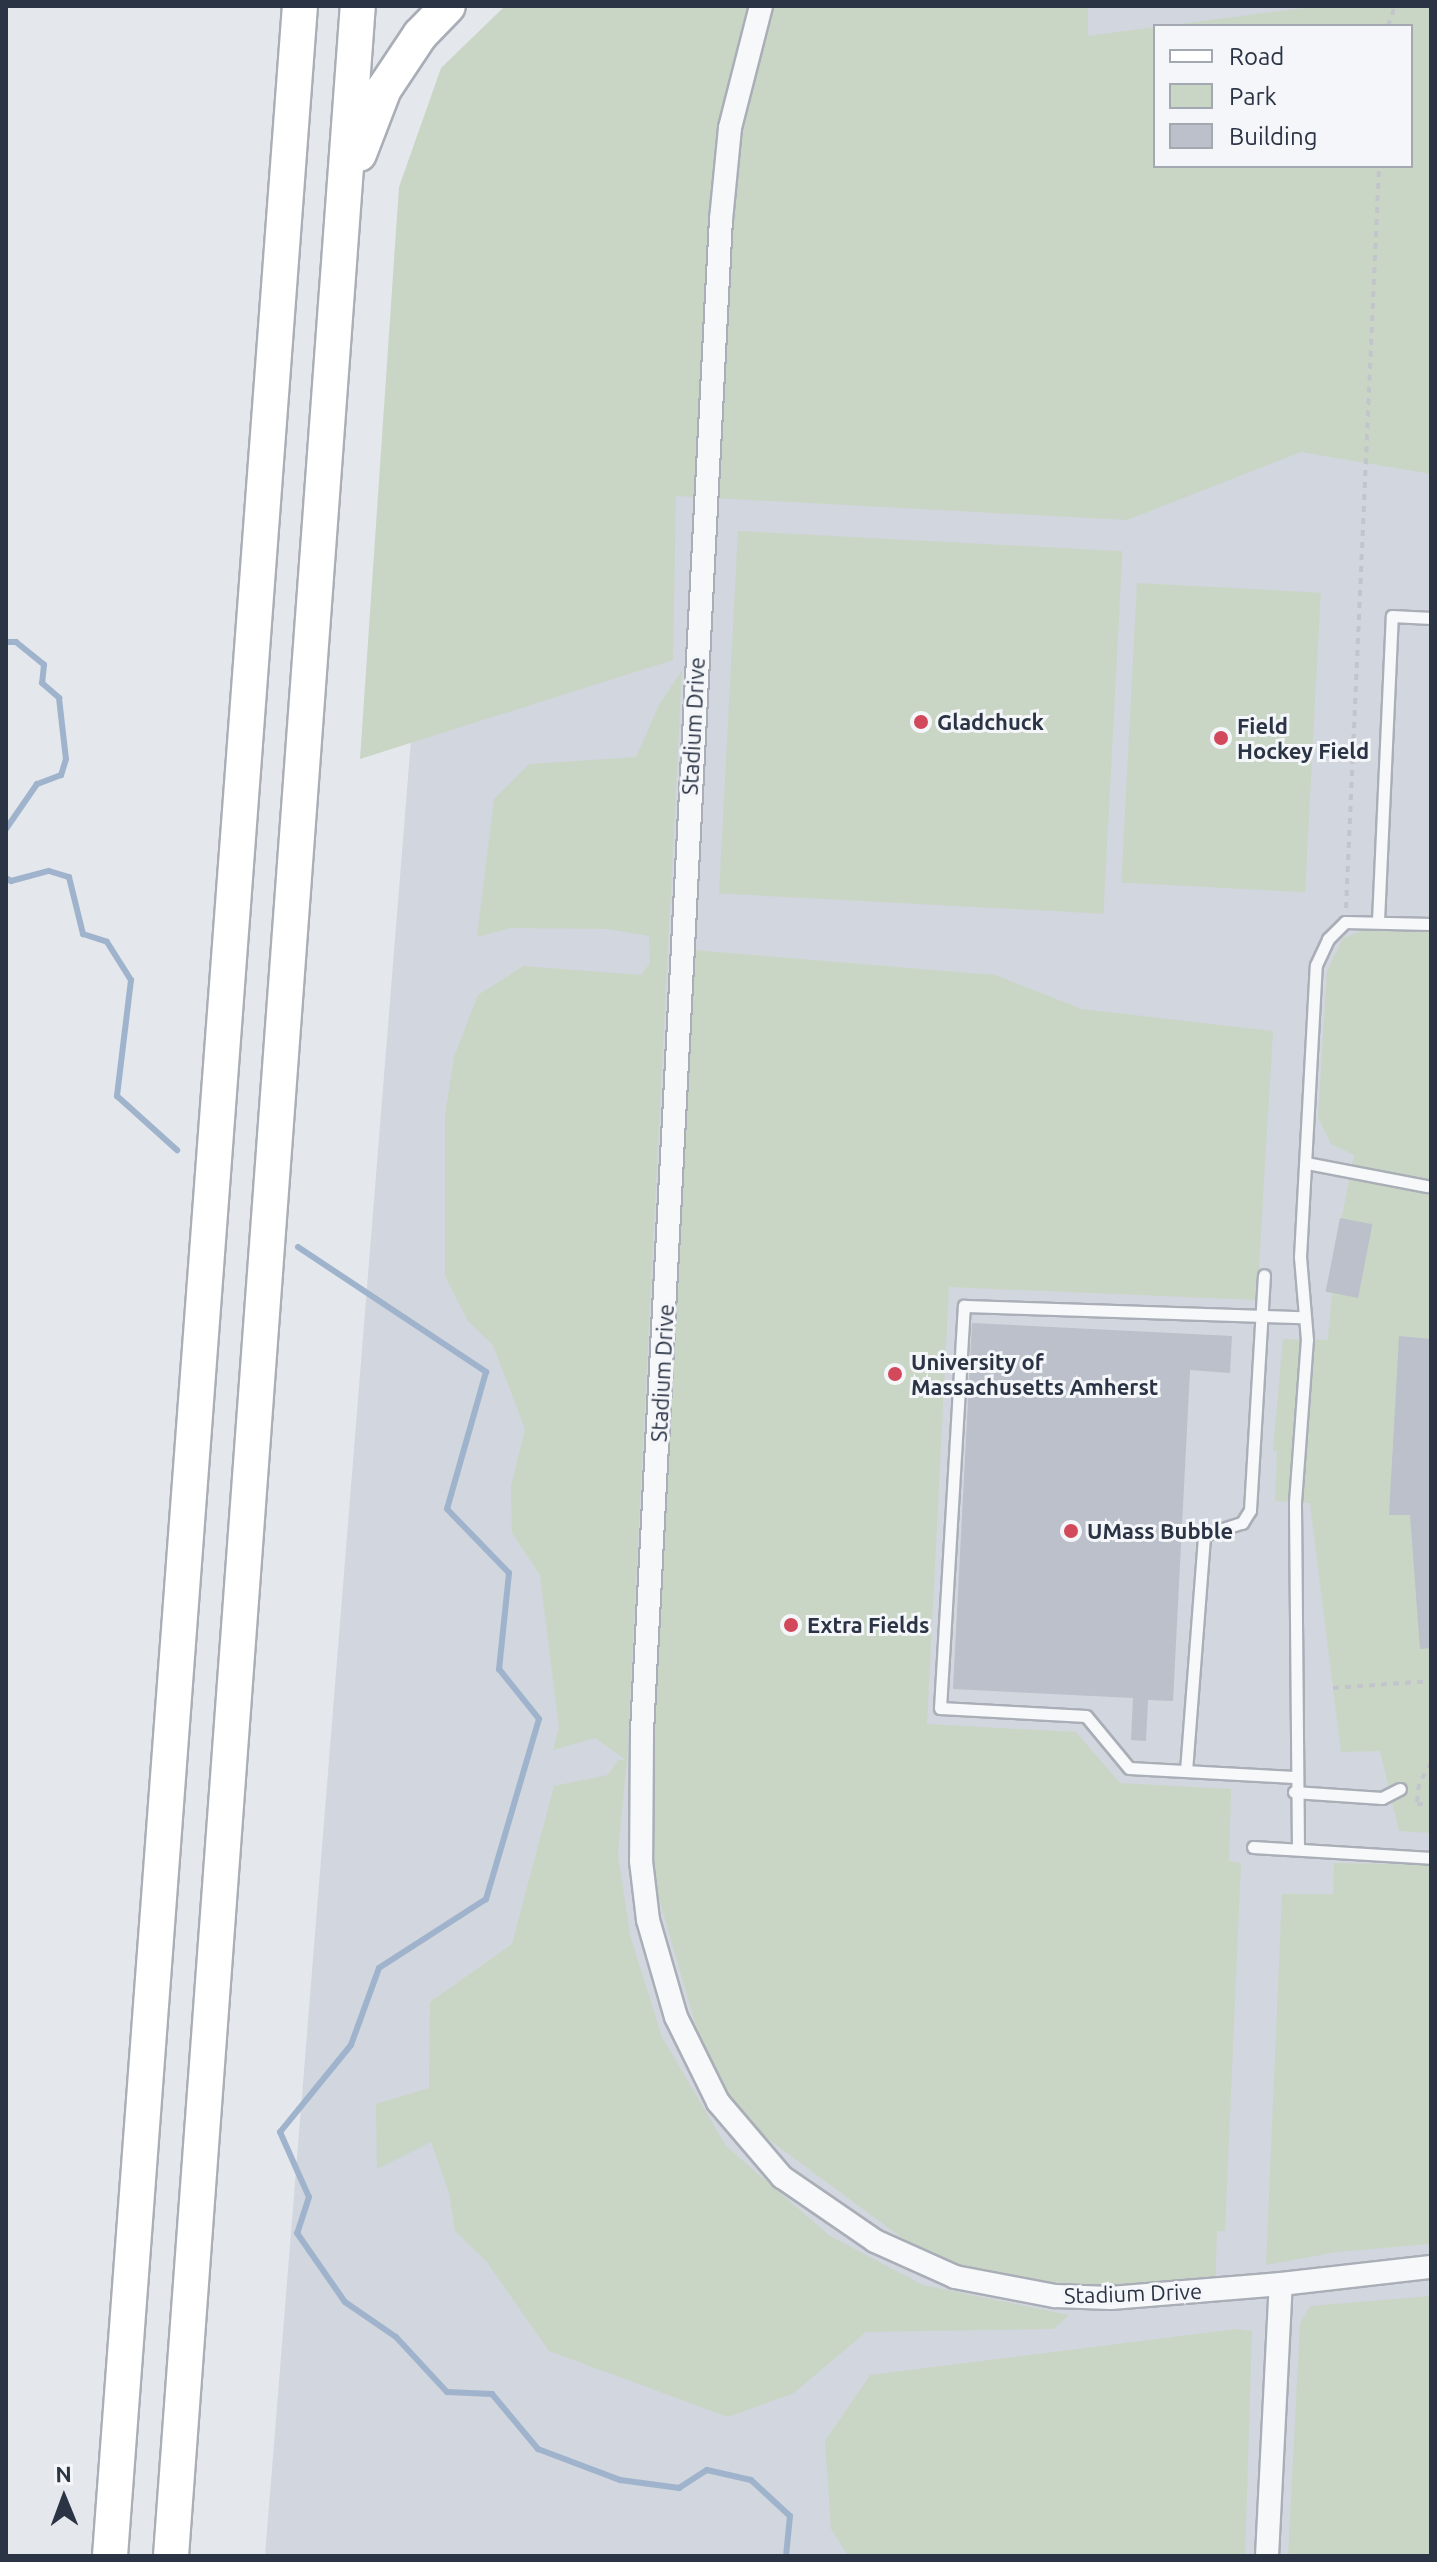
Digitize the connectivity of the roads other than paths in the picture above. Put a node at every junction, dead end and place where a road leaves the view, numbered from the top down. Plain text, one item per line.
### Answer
1 (300, 6) edge
2 (358, 6) edge
3 (448, 6) edge
4 (761, 6) edge
5 (343, 204) junction
6 (1431, 618) edge
7 (1378, 921) junction
8 (1431, 924) edge
9 (1306, 1163) junction
10 (1427, 1186) dead end
11 (1264, 1275) dead end
12 (1263, 1317) junction
13 (1304, 1317) junction
14 (1186, 1771) junction
15 (1294, 1777) junction
16 (1400, 1789) dead end
17 (1294, 1792) junction
18 (1253, 1847) dead end
19 (1298, 1849) junction
20 (1431, 1858) edge
21 (1431, 2267) edge
22 (1281, 2284) junction
23 (110, 2556) edge
24 (171, 2556) edge
25 (1267, 2556) edge

1 - 23 main road
2 - 5 main road
3 - 5 main road
4 - 22 street, Stadium Drive
5 - 24 main road
6 - 7 lane
7 - 8 lane
7 - 9 lane
9 - 10 lane
9 - 13 lane
11 - 12 lane
12 - 13 lane
12 - 14 lane
12 - 14 lane
13 - 15 lane
14 - 15 lane
15 - 17 lane
16 - 17 lane
17 - 19 lane
18 - 19 lane
19 - 20 lane
21 - 22 street, Stadium Drive
22 - 25 street

